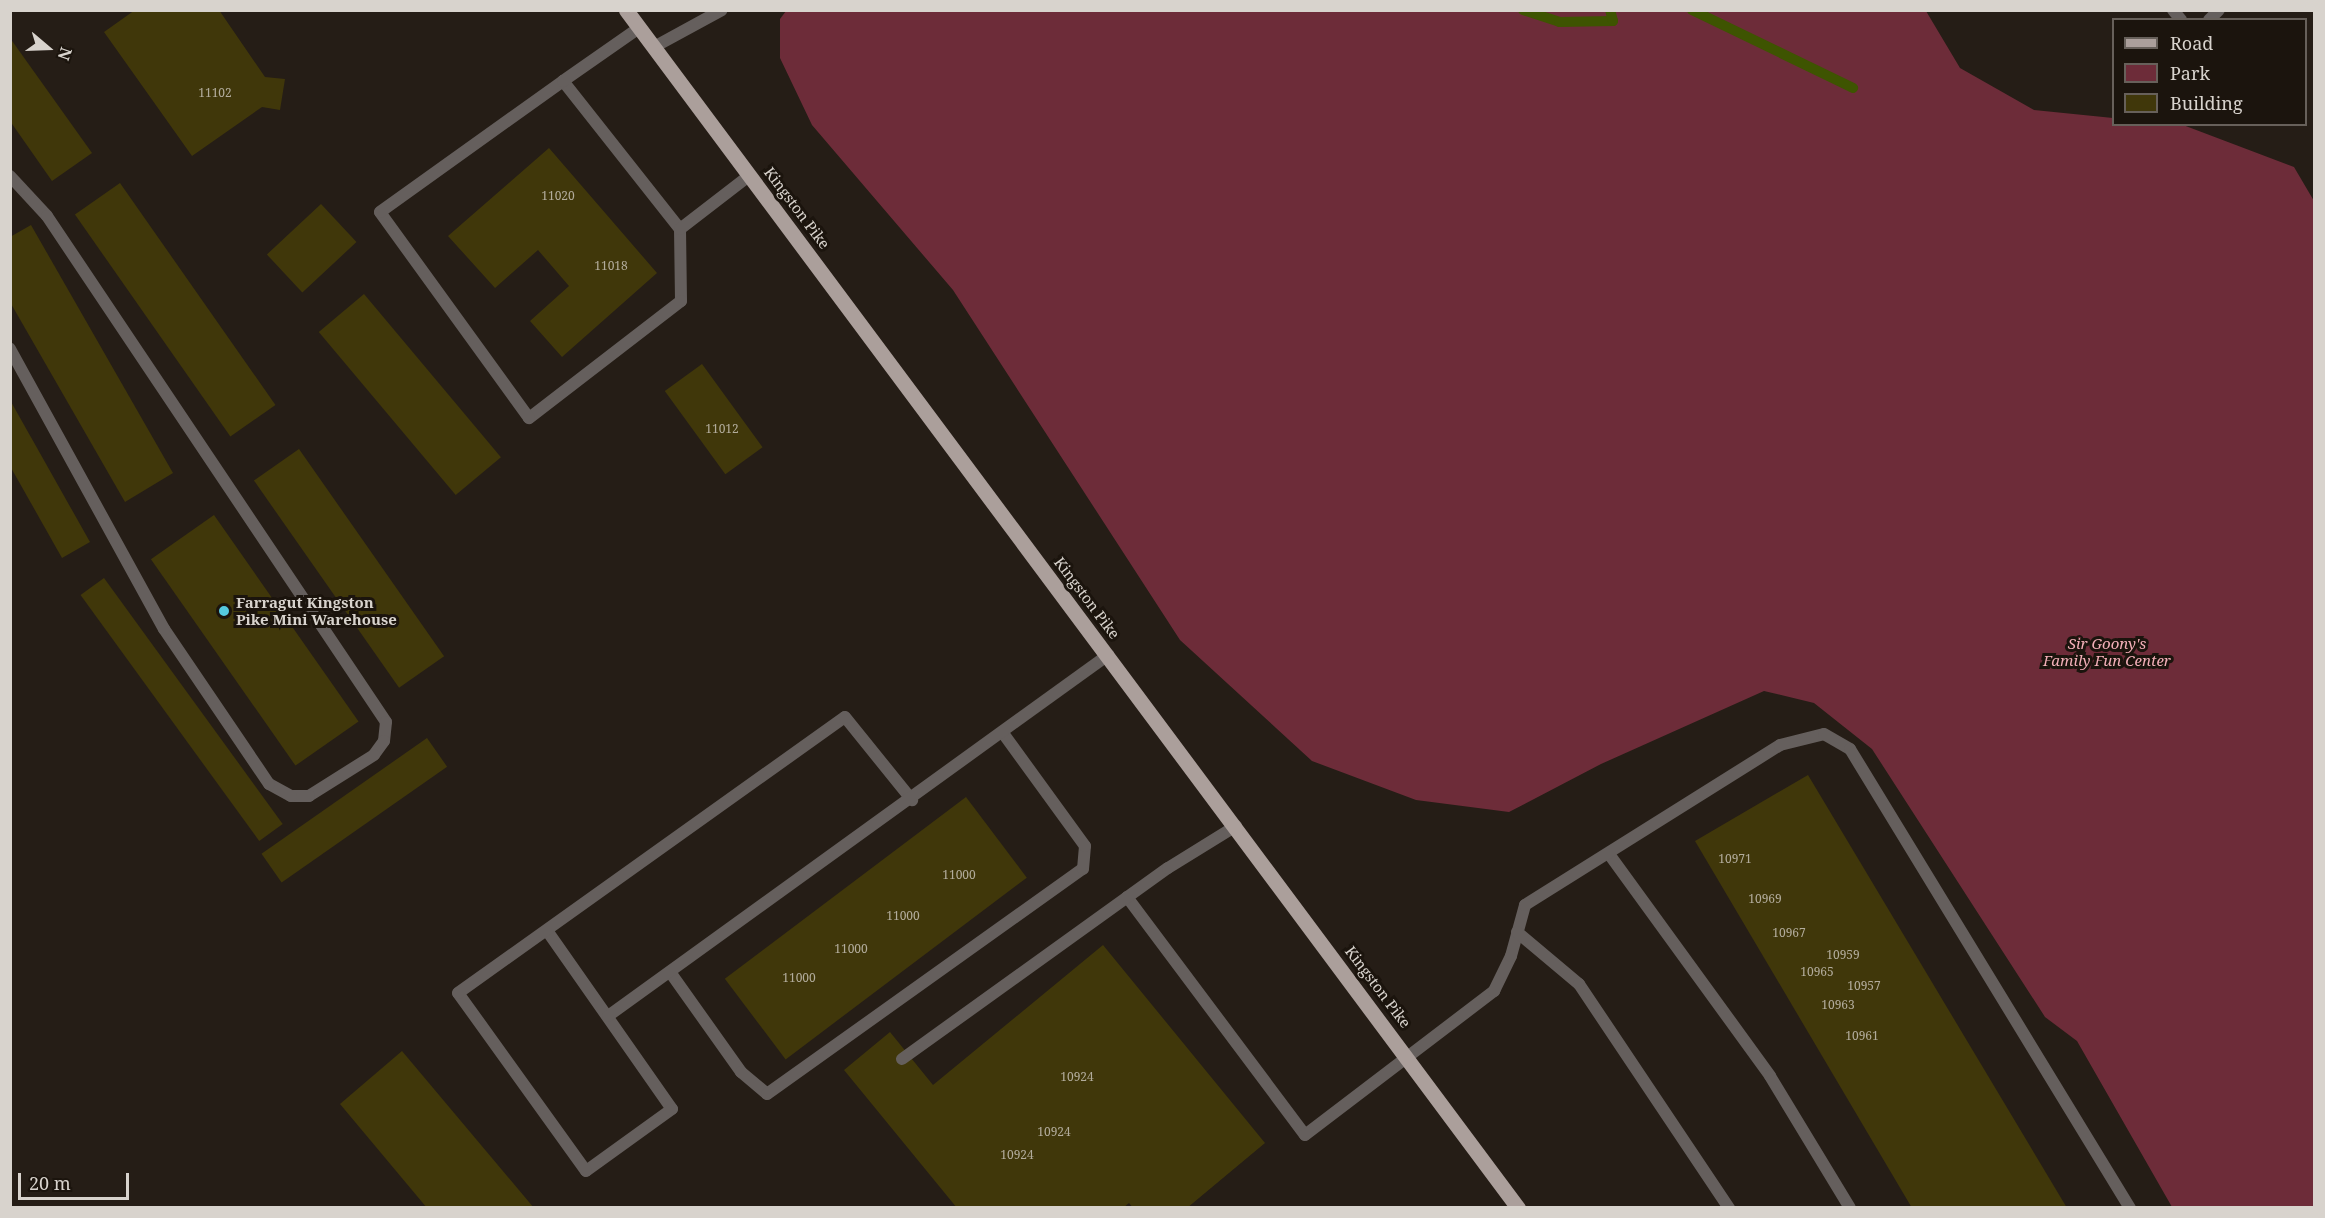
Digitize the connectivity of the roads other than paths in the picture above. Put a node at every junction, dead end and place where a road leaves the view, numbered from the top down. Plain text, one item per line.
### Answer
1 (626, 10) edge
2 (722, 10) edge
3 (639, 28) junction
4 (654, 47) junction
5 (563, 81) junction
6 (750, 175) junction
7 (10, 176) edge
8 (680, 230) junction
9 (10, 349) edge
10 (1108, 656) junction
11 (1003, 733) junction
12 (912, 800) junction
13 (1236, 826) junction
14 (1608, 854) junction
15 (1128, 897) junction
16 (548, 932) junction
17 (1518, 932) junction
18 (670, 972) junction
19 (608, 1016) junction
20 (1407, 1055) junction
21 (902, 1059) dead end
22 (1518, 1208) edge
23 (1729, 1208) edge
24 (1850, 1208) edge
25 (2130, 1208) edge

1 - 3 main road, Kingston Pike
2 - 4 street
3 - 4 main road, Kingston Pike
3 - 5 street
4 - 6 main road, Kingston Pike
5 - 8 street
5 - 8 street
6 - 8 street
6 - 10 main road, Kingston Pike
7 - 9 street
10 - 11 street
10 - 13 main road, Kingston Pike
11 - 12 street
11 - 18 street
12 - 16 street
12 - 18 street
13 - 15 street
13 - 20 main road, Kingston Pike
14 - 17 street
14 - 24 street
14 - 25 street
15 - 20 street
15 - 21 street
16 - 19 street
16 - 19 street
17 - 20 street
17 - 23 street
18 - 19 street
20 - 22 main road, Kingston Pike

